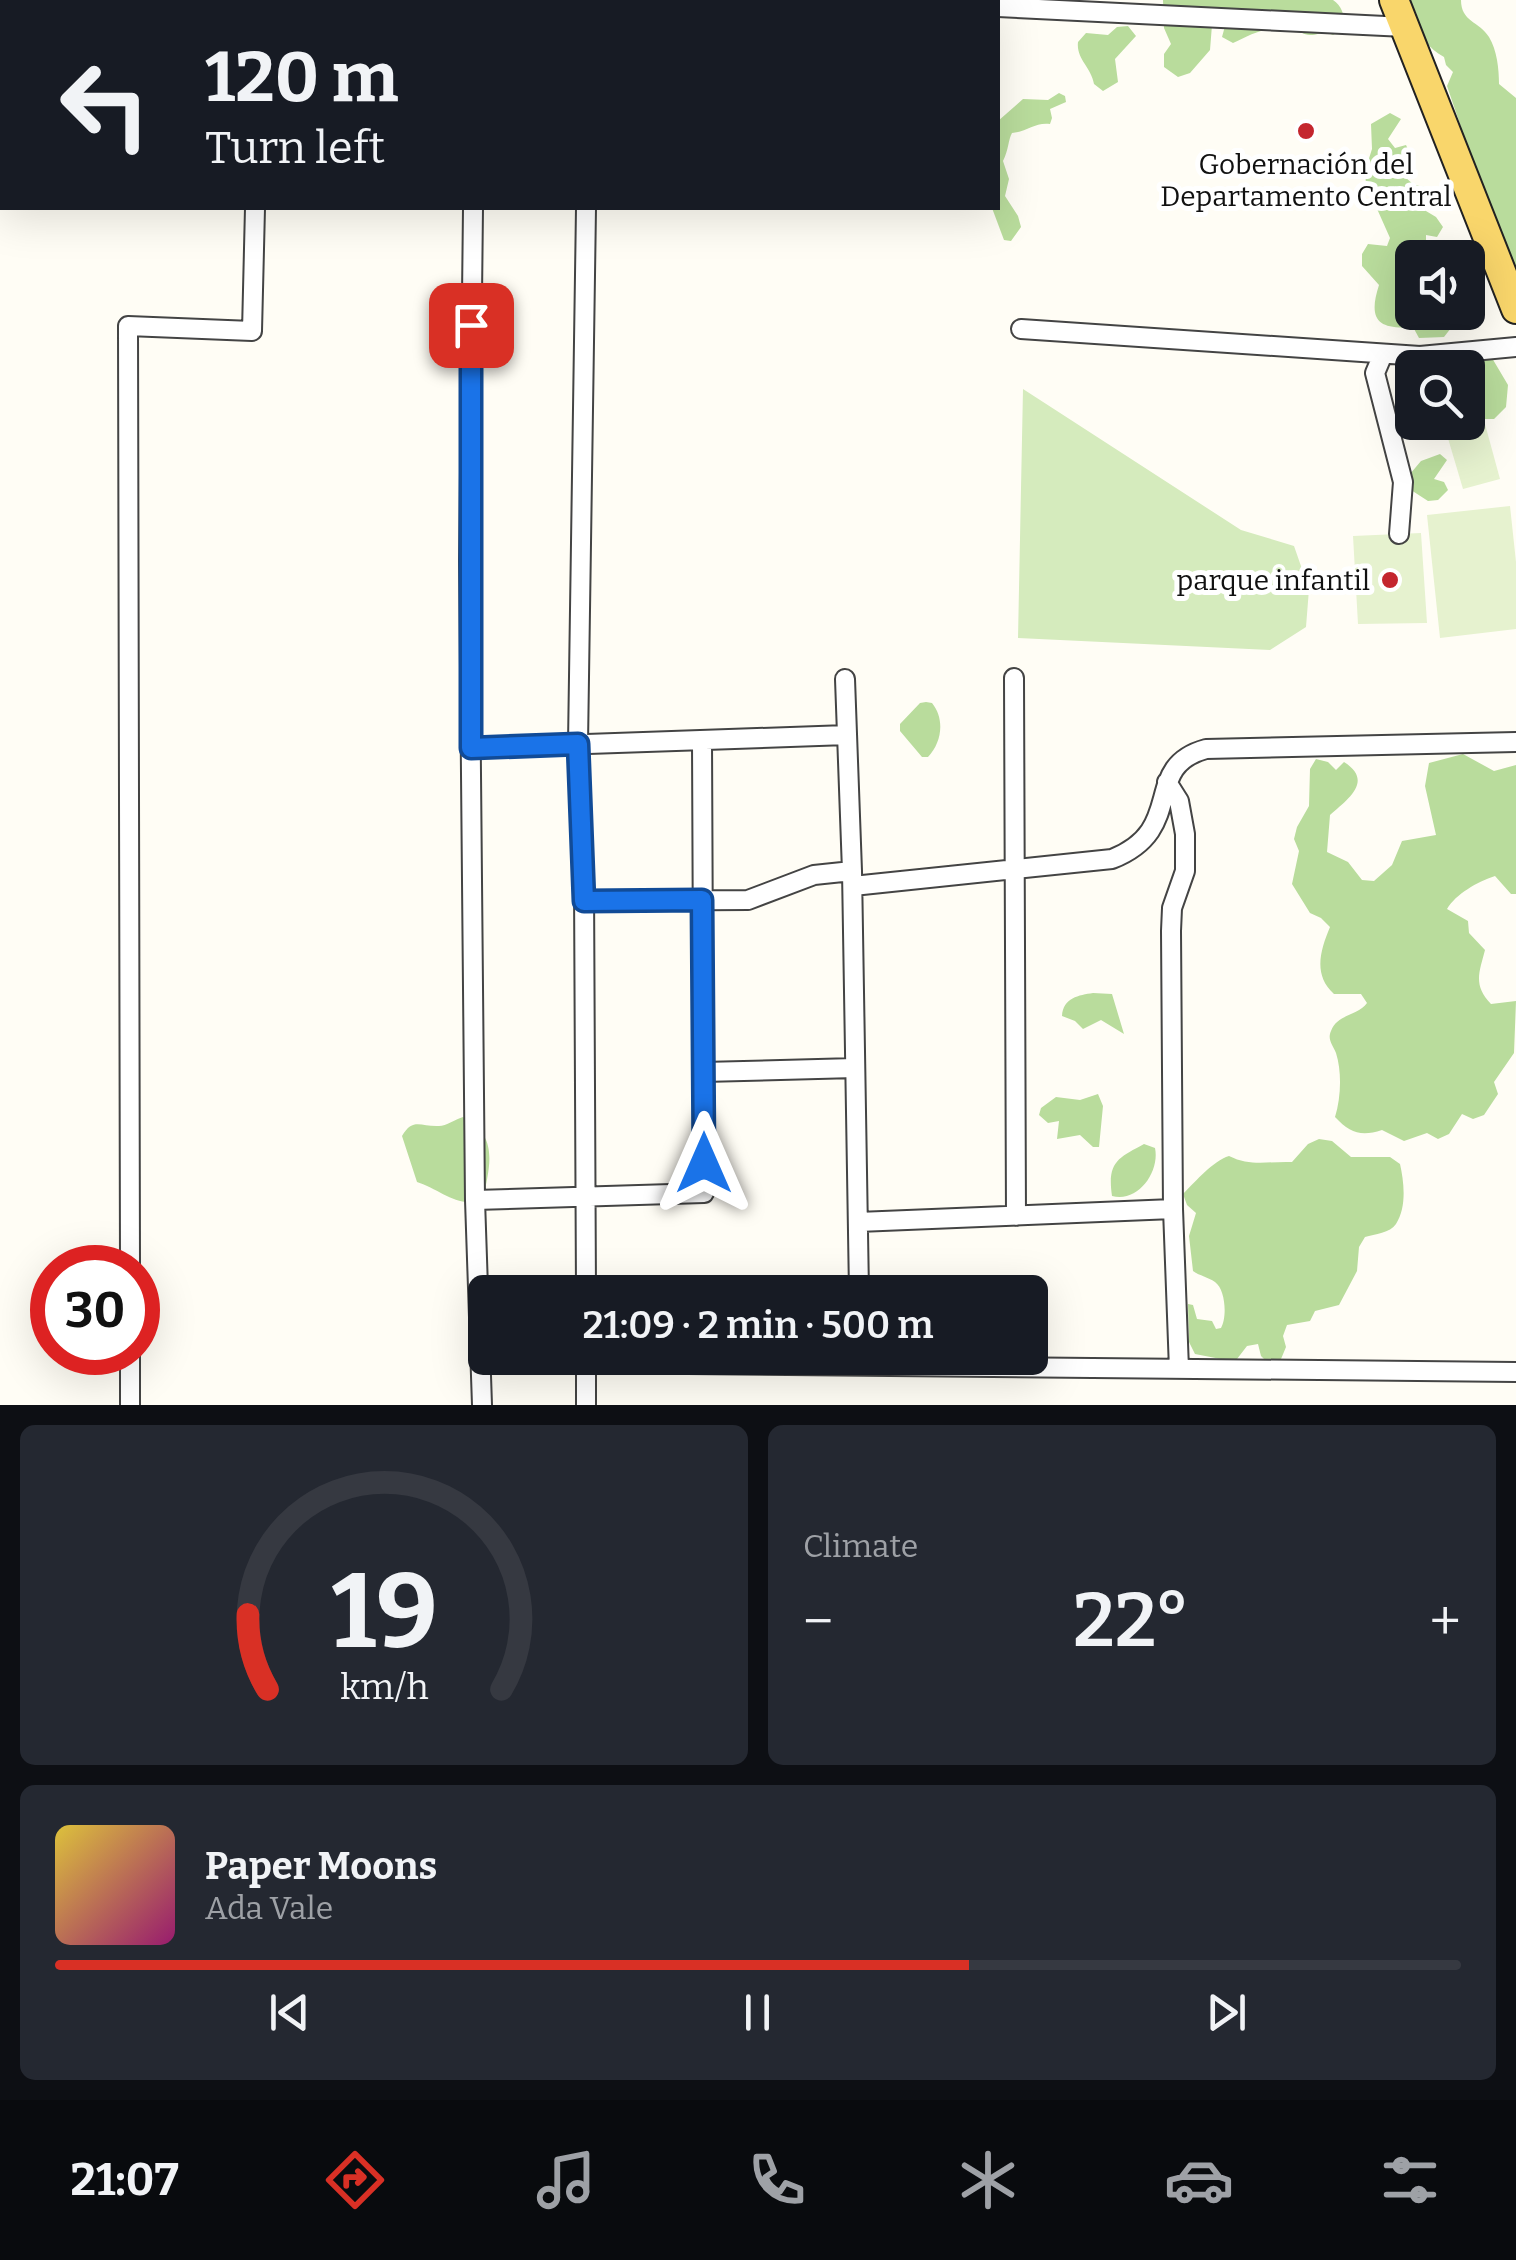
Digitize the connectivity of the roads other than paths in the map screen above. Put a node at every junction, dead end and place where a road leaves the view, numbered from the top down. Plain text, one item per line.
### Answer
1 (1394, 0) edge
2 (1000, 7) edge
3 (1405, 27) junction
4 (255, 210) edge
5 (472, 210) edge
6 (586, 210) edge
7 (1516, 309) edge
8 (1021, 328) dead end
9 (1516, 347) edge
10 (1383, 354) junction
11 (1400, 534) dead end
12 (845, 678) dead end
13 (1014, 678) dead end
14 (847, 735) junction
15 (702, 740) junction
16 (1516, 742) edge
17 (578, 744) junction
18 (471, 748) junction
19 (1167, 782) junction
20 (1015, 867) junction
21 (852, 879) junction
22 (702, 900) junction
23 (584, 901) junction
24 (854, 1068) junction
25 (704, 1072) junction
26 (586, 1196) junction
27 (475, 1200) junction
28 (1173, 1210) junction
29 (1016, 1216) junction
30 (858, 1222) junction
31 (130, 1245) edge
32 (478, 1275) edge
33 (586, 1275) edge
34 (859, 1275) edge
35 (1048, 1366) edge
36 (1180, 1369) junction
37 (1516, 1372) edge
38 (130, 1375) edge
39 (481, 1375) edge
40 (586, 1375) edge
41 (480, 1402) edge
42 (130, 1405) edge
43 (586, 1405) edge

1 - 3 main road
2 - 3 street
3 - 7 main road
4 - 31 street
5 - 18 street
6 - 17 street
8 - 10 street
9 - 10 street
10 - 11 street
12 - 14 street
13 - 20 street
14 - 15 street
14 - 21 street
15 - 17 street
15 - 22 street
16 - 19 street
17 - 18 street
17 - 23 street
18 - 27 street
19 - 20 street
19 - 28 street
20 - 21 street
20 - 29 street
21 - 22 street
21 - 24 street
22 - 23 street
22 - 25 street
23 - 26 street
24 - 25 street
24 - 30 street
25 - 26 street
26 - 27 street
26 - 33 street
27 - 32 street
28 - 29 street
28 - 36 street
29 - 30 street
30 - 34 street
35 - 36 street
36 - 37 street
38 - 42 street
39 - 41 street
40 - 43 street

